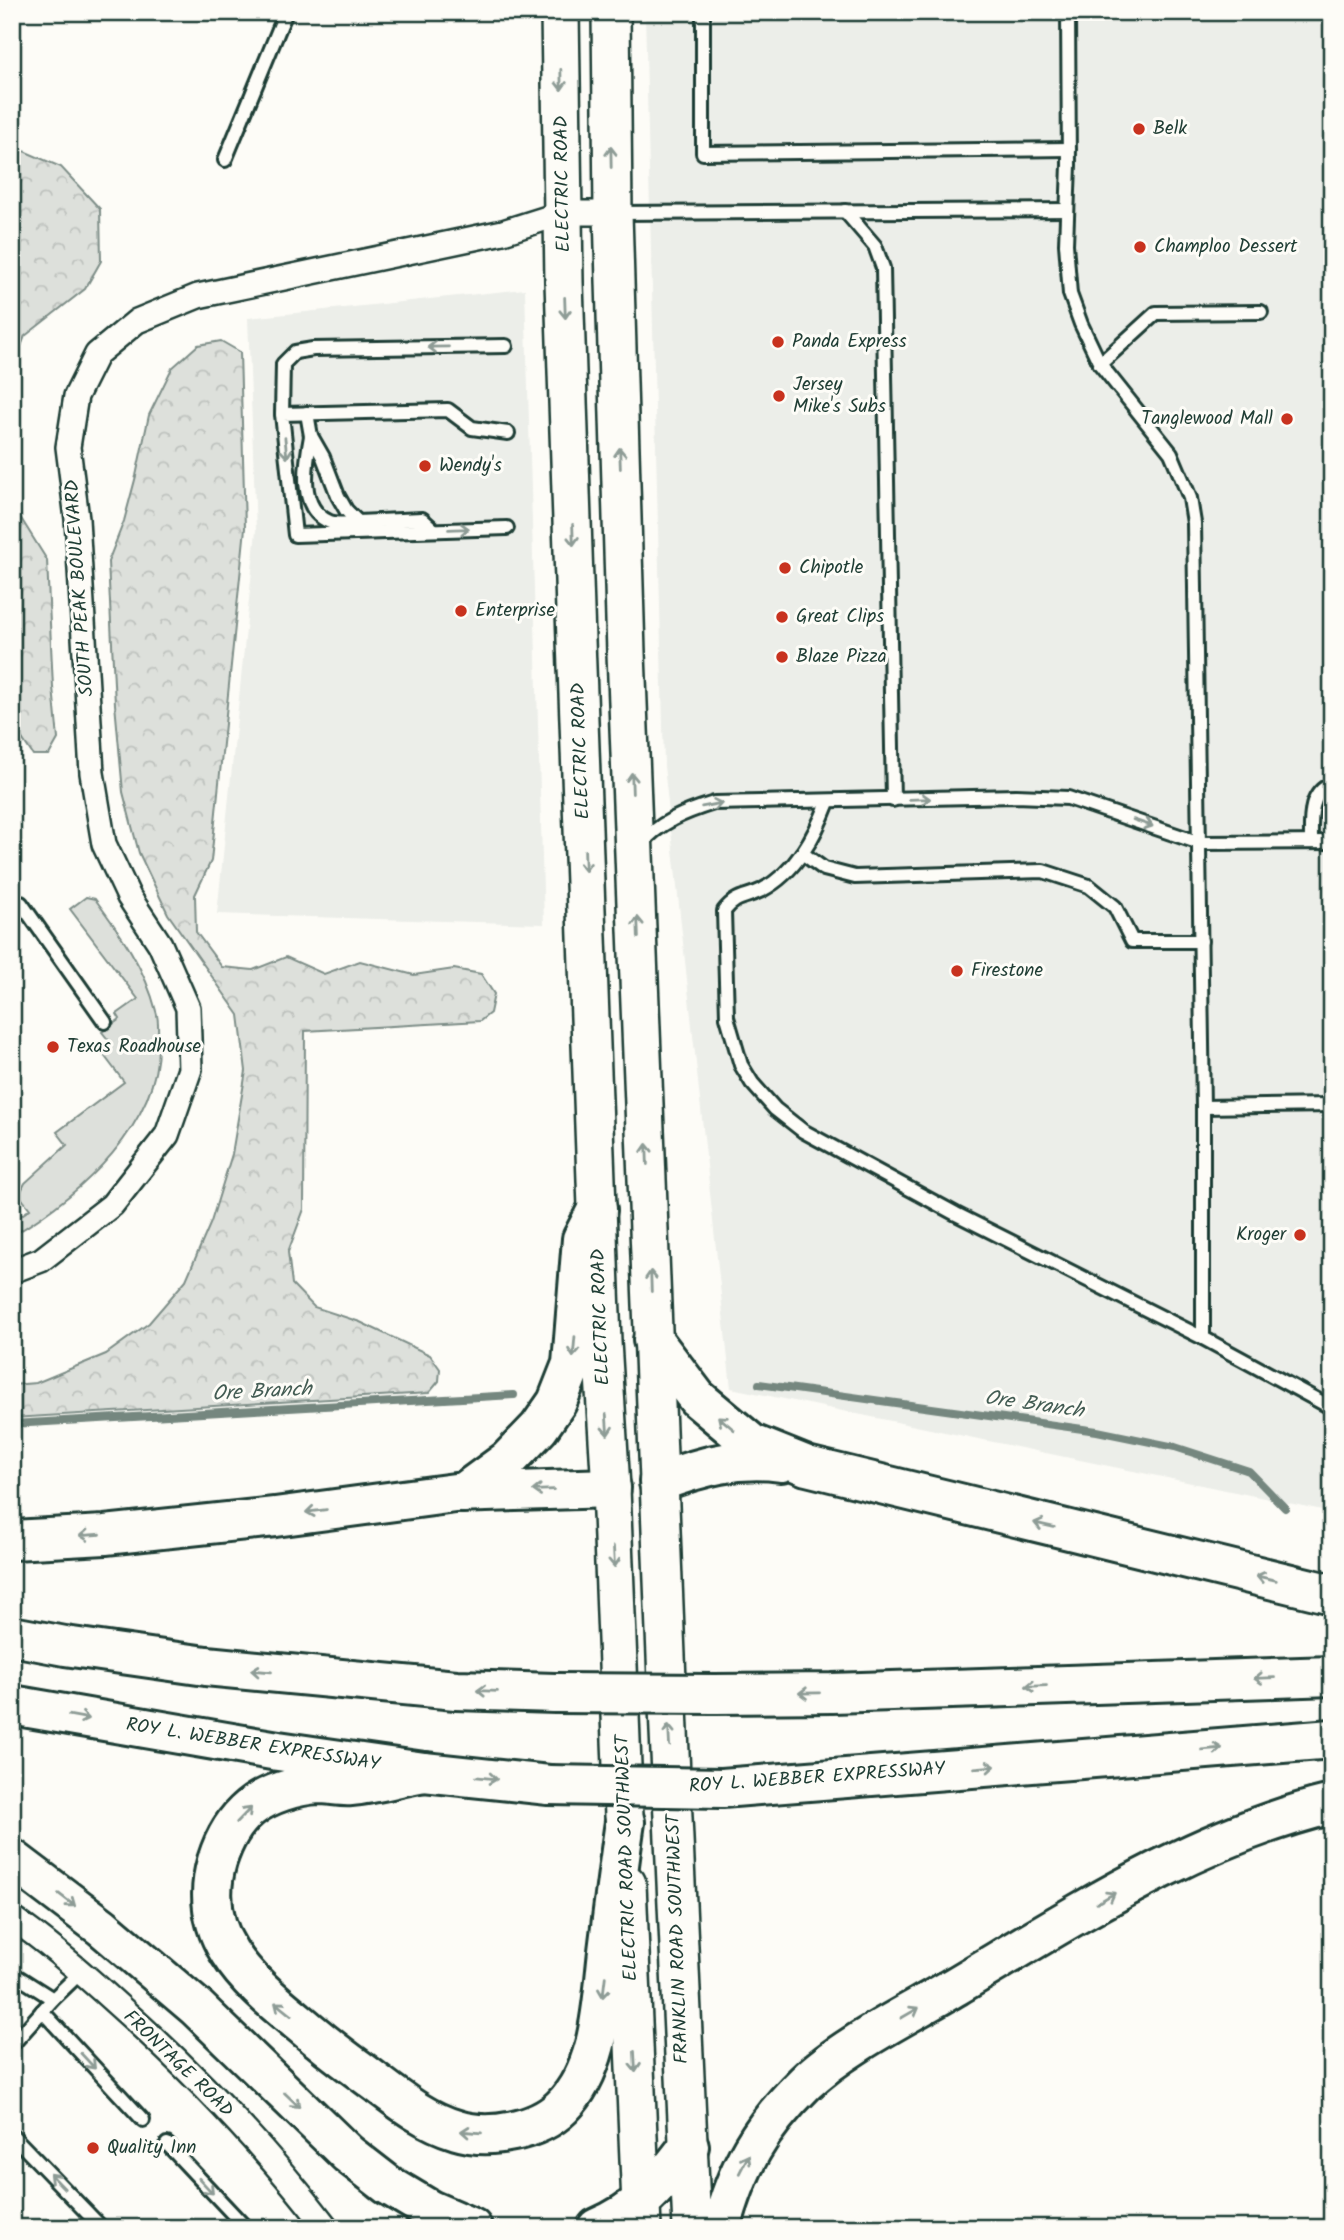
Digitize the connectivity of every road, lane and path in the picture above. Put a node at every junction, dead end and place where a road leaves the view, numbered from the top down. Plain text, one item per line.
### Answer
1 (286, 12) edge
2 (560, 12) edge
3 (611, 12) edge
4 (703, 12) edge
5 (1068, 12) edge
6 (1069, 149) junction
7 (225, 160) dead end
8 (1068, 209) junction
9 (845, 211) junction
10 (563, 213) junction
11 (613, 213) junction
12 (1261, 312) dead end
13 (506, 346) dead end
14 (1100, 364) junction
15 (307, 413) junction
16 (282, 414) junction
17 (508, 433) dead end
18 (311, 436) junction
19 (358, 522) junction
20 (508, 528) dead end
21 (433, 530) junction
22 (1332, 784) edge
23 (893, 800) junction
24 (828, 802) junction
25 (1311, 842) junction
26 (1332, 842) edge
27 (1200, 843) junction
28 (635, 851) junction
29 (802, 853) junction
30 (12, 904) edge
31 (1201, 941) junction
32 (105, 1023) dead end
33 (1332, 1105) edge
34 (1203, 1107) junction
35 (597, 1209) junction
36 (12, 1271) edge
37 (1203, 1339) junction
38 (653, 1340) junction
39 (1332, 1408) edge
40 (807, 1466) junction
41 (659, 1482) junction
42 (611, 1488) junction
43 (463, 1493) junction
44 (12, 1540) edge
45 (1332, 1594) edge
46 (12, 1636) edge
47 (1332, 1676) edge
48 (12, 1705) edge
49 (1332, 1738) edge
50 (424, 1772) junction
51 (1332, 1804) edge
52 (625, 1822) junction
53 (12, 1859) edge
54 (12, 1918) edge
55 (81, 1972) junction
56 (12, 1973) edge
57 (52, 1999) junction
58 (42, 2011) junction
59 (12, 2045) edge
60 (143, 2120) dead end
61 (12, 2135) edge
62 (167, 2144) dead end
63 (689, 2146) junction
64 (642, 2215) edge
65 (102, 2228) edge
66 (246, 2228) edge
67 (327, 2228) edge
68 (472, 2228) edge
69 (597, 2228) edge
70 (692, 2228) edge
71 (721, 2228) edge

1 - 7 lane
2 -> 10 main road, ELECTRIC ROAD
11 -> 3 main road
4 - 6 lane
5 - 6 lane
6 - 8 lane
8 - 9 lane
8 - 14 lane
9 - 11 lane
9 - 23 lane
10 - 11 street, SOUTH PEAK BOULEVARD
10 -> 35 main road, ELECTRIC ROAD
10 - 36 street, SOUTH PEAK BOULEVARD
28 -> 11 main road
12 - 14 lane
13 -> 16 lane
14 - 27 lane
15 - 16 lane
15 - 17 lane
15 - 18 lane
16 -> 21 lane
18 - 19 lane
18 - 19 lane
19 - 21 lane
21 -> 20 lane
22 - 25 lane
23 - 24 lane
23 -> 27 lane
28 -> 24 lane
24 - 29 lane
25 - 26 lane
25 - 27 lane
27 - 31 lane
38 -> 28 main road
29 - 31 lane
29 - 37 lane
30 - 32 lane
31 - 34 lane
33 - 34 lane
34 - 37 lane
35 -> 42 main road, ELECTRIC ROAD
35 -> 43 highway
37 - 39 lane
40 -> 38 highway
38 - 41 main road
40 - 41 highway
45 -> 40 highway
41 - 42 main road
63 -> 41 main road, FRANKLIN ROAD SOUTHWEST
42 -> 43 highway
42 -> 52 main road, ELECTRIC ROAD SOUTHWEST
43 -> 44 highway
47 -> 46 highway, bridge
48 -> 50 highway, ROY L. WEBBER EXPRESSWAY
50 -> 49 highway, ROY L. WEBBER EXPRESSWAY, bridge
52 -> 50 highway
71 -> 51 highway
52 -> 64 main road, ELECTRIC ROAD SOUTHWEST
53 -> 68 highway
54 - 55 street, FRONTAGE ROAD
55 - 57 lane
55 - 67 street, FRONTAGE ROAD
56 - 57 lane
57 - 58 lane
58 - 59 lane
58 -> 60 lane
65 -> 61 lane
62 -> 66 lane
63 - 64 highway
63 - 70 main road, FRANKLIN ROAD SOUTHWEST
64 - 69 highway

